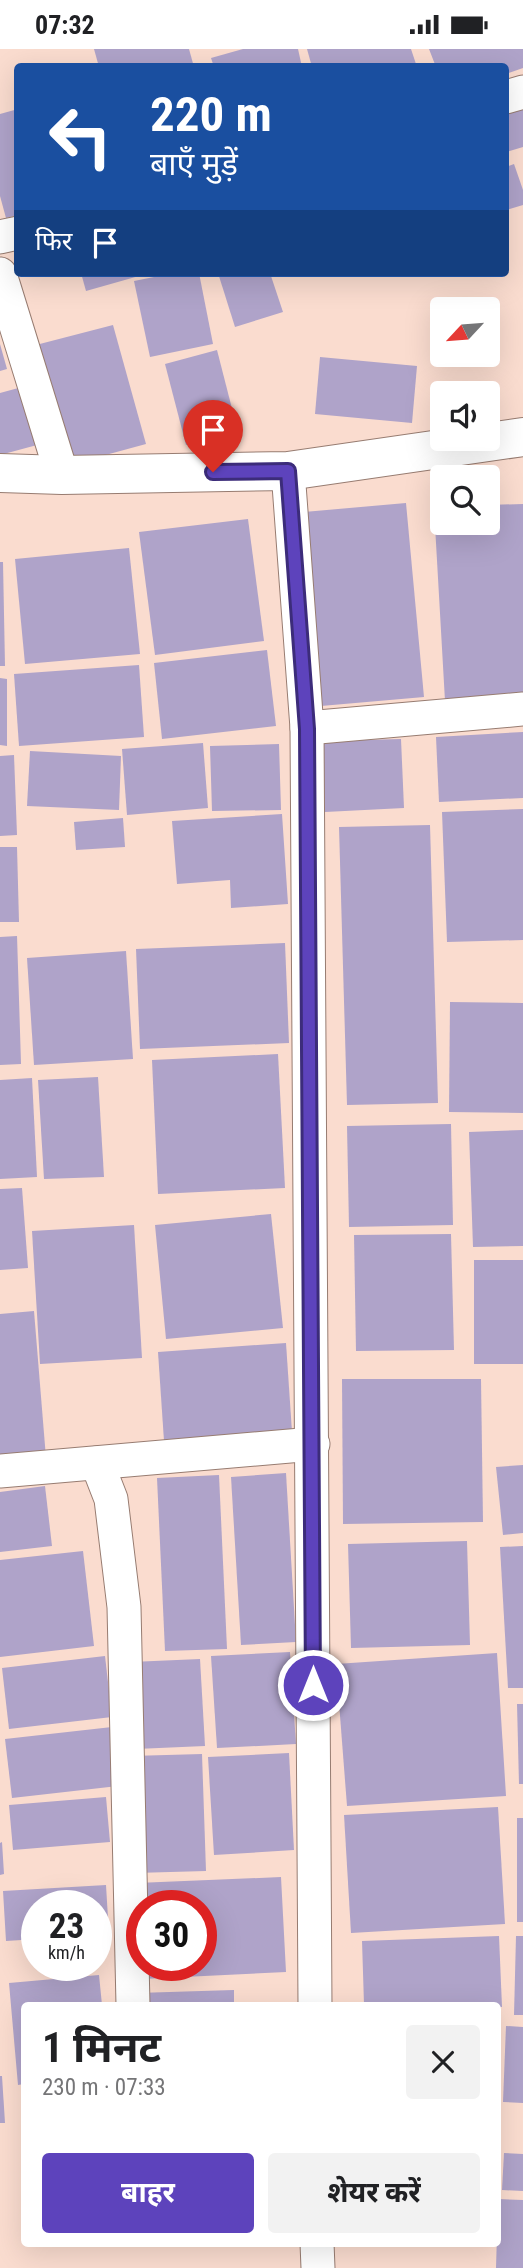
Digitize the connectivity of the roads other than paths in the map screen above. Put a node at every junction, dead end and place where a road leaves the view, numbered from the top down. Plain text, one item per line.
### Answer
1 (0, 274) edge
2 (523, 437) edge
3 (288, 471) junction
4 (0, 473) edge
5 (62, 475) junction
6 (523, 709) edge
7 (307, 729) junction
8 (313, 1444) junction
9 (97, 1463) junction
10 (0, 1471) edge
11 (133, 2002) edge
12 (315, 2002) edge
13 (317, 2247) edge
14 (318, 2268) edge

1 - 5 street
2 - 3 street
3 - 5 street
3 - 7 street
4 - 5 street
6 - 7 street
7 - 8 street
8 - 9 street
8 - 12 street
9 - 10 street
9 - 11 street
13 - 14 street

